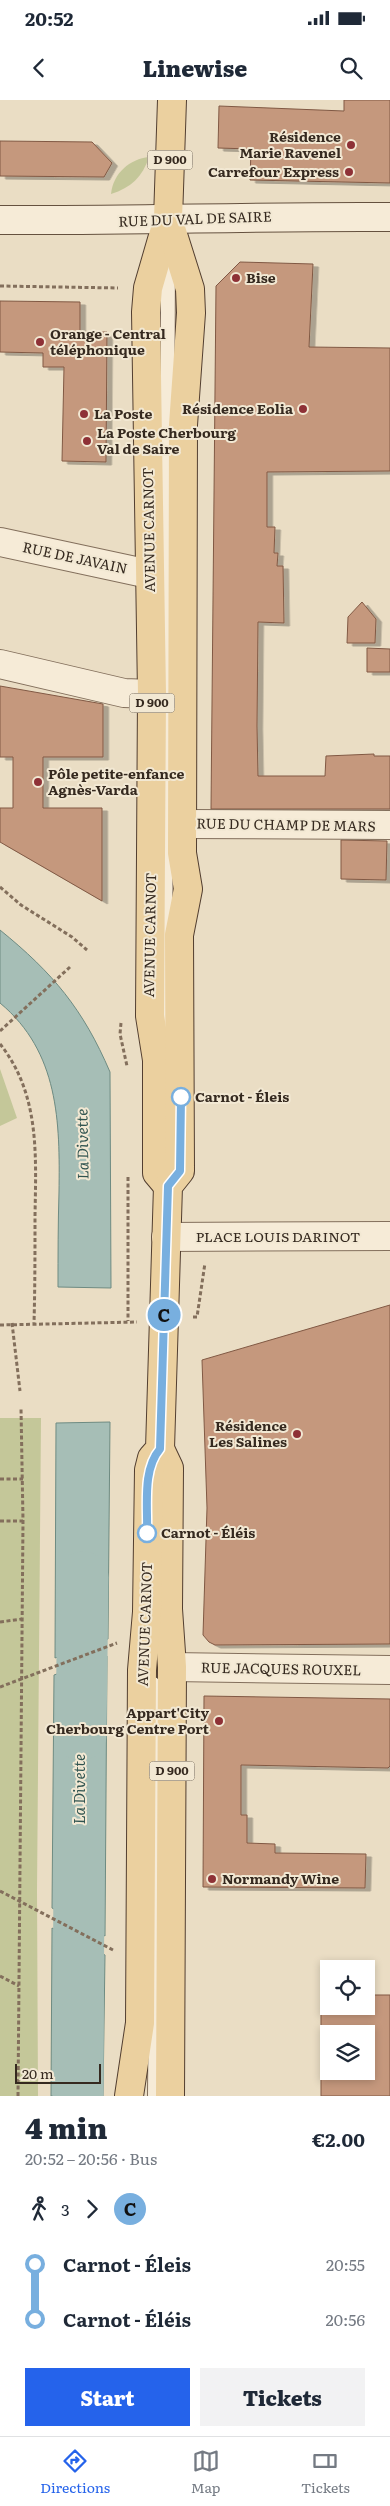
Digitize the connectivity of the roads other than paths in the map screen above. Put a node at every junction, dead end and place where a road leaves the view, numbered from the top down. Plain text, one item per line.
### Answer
1 (172, 100) edge
2 (390, 217) edge
3 (0, 220) edge
4 (168, 220) junction
5 (0, 542) edge
6 (149, 574) junction
7 (0, 664) edge
8 (152, 694) junction
9 (182, 824) junction
10 (390, 826) edge
11 (180, 1052) junction
12 (168, 1186) junction
13 (390, 1236) edge
14 (166, 1237) junction
15 (160, 1449) junction
16 (146, 1629) junction
17 (172, 1667) junction
18 (390, 1670) edge
19 (129, 2096) edge
20 (155, 2096) edge
21 (170, 2096) edge

1 - 4 main road, D 900
2 - 4 street, RUE DU VAL DE SAIRE
3 - 4 street, RUE DU VAL DE SAIRE
4 - 6 main road, AVENUE CARNOT / D 900
4 - 9 main road, AVENUE CARNOT / D 900
4 - 11 lane
5 - 6 street, RUE DE JAVAIN
6 - 8 main road, AVENUE CARNOT / D 900
7 - 8 street
8 - 12 main road, AVENUE CARNOT / D 900
9 - 10 street, RUE DU CHAMP DE MARS
9 - 11 main road, AVENUE CARNOT / D 900
11 - 12 main road, AVENUE CARNOT / D 900
12 - 14 main road, AVENUE CARNOT / D 900
13 - 14 street, PLACE LOUIS DARINOT
14 - 15 main road, AVENUE CARNOT / D 900
15 - 16 main road, AVENUE CARNOT / D 900
15 - 17 main road, D 900
16 - 19 main road, AVENUE CARNOT / D 900
16 - 20 lane
17 - 18 street, RUE JACQUES ROUXEL
17 - 21 main road, D 900

